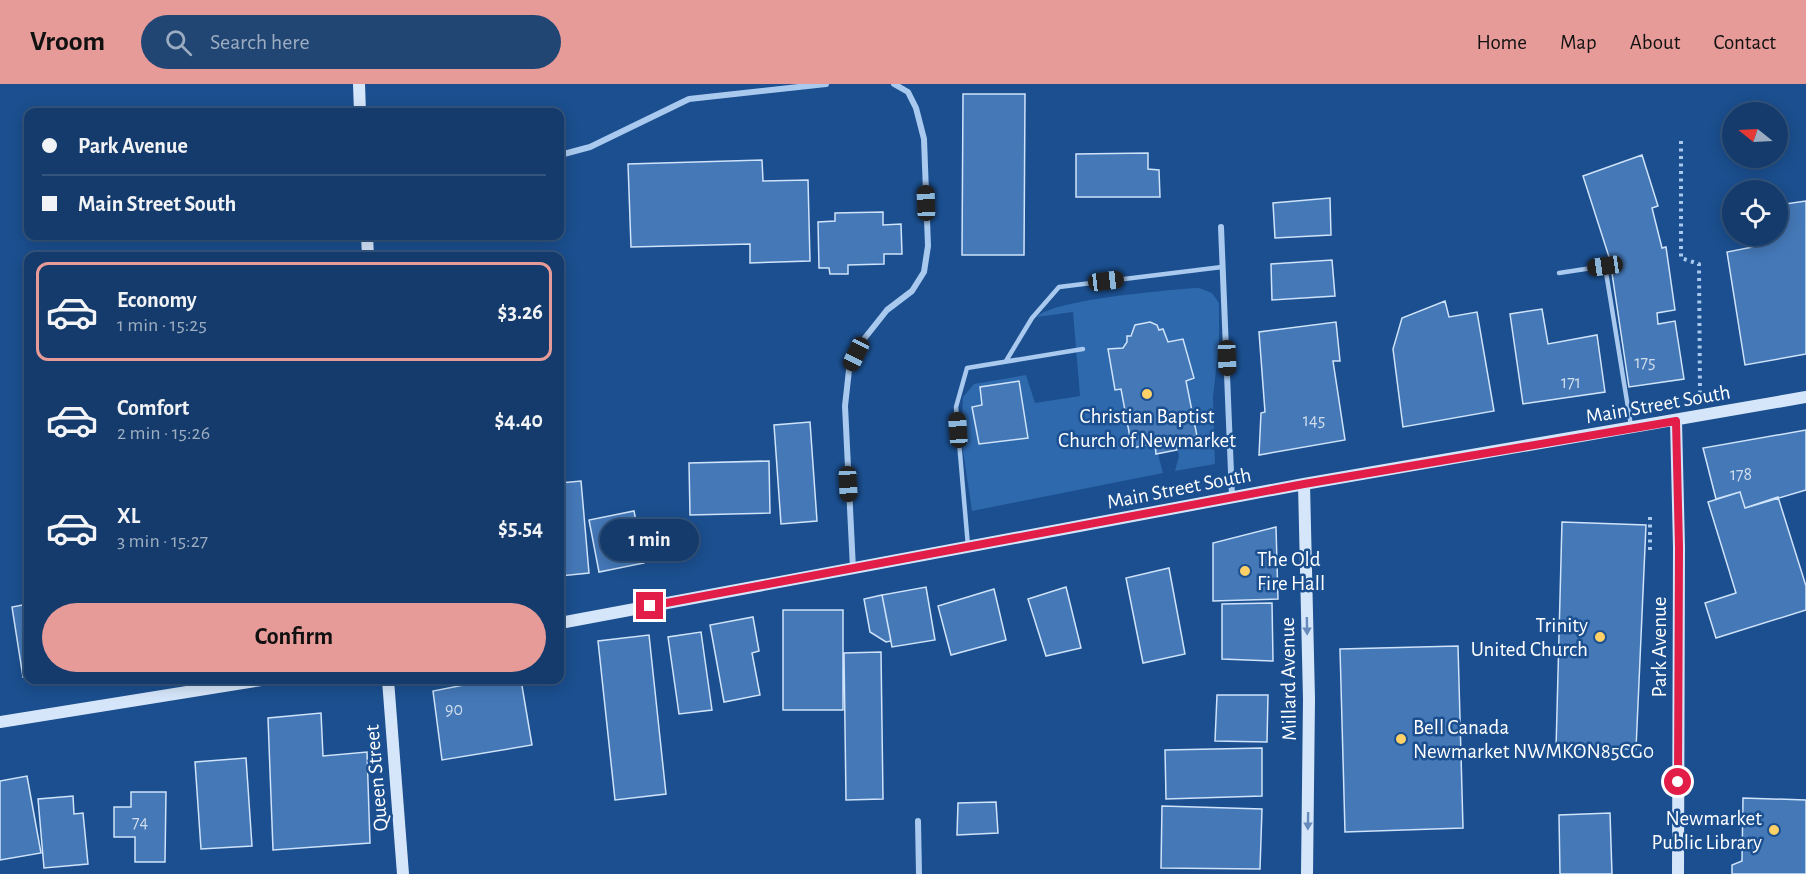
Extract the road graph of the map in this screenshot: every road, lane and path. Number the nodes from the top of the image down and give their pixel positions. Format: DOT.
graph roads {
  1 [pos="359,84"];
  2 [pos="826,84"];
  3 [pos="894,84"];
  4 [pos="360,108"];
  5 [pos="1681,141"];
  6 [pos="564,154"];
  7 [pos="1221,227"];
  8 [pos="1222,267"];
  9 [pos="1559,273"];
  10 [pos="1083,349"];
  11 [pos="1006,361"];
  12 [pos="1806,397"];
  13 [pos="1700,417"];
  14 [pos="1676,421"];
  15 [pos="1632,428"];
  16 [pos="1304,484"];
  17 [pos="1232,498"];
  18 [pos="1650,513"];
  19 [pos="968,548"];
  20 [pos="1650,550"];
  21 [pos="853,569"];
  22 [pos="564,622"];
  23 [pos="236,684"];
  24 [pos="388,684"];
  25 [pos="0,722"];
  26 [pos="918,821"];
  27 [pos="403,874"];
  28 [pos="919,874"];
  29 [pos="1307,874"];
  30 [pos="1678,874"];
  1 -- 4 [label="main road"];
  2 -- 6 [label="street"];
  3 -- 21 [label="street"];
  5 -- 13 [label="path"];
  7 -- 8 [label="street"];
  8 -- 11 [label="lane"];
  8 -- 17 [label="street"];
  9 -- 15 [label="lane"];
  10 -- 11 [label="lane"];
  11 -- 19 [label="lane"];
  12 -- 13 [label="main road, Main Street South"];
  13 -- 14 [label="main road, Main Street South"];
  14 -- 15 [label="main road, Main Street South"];
  14 -- 30 [label="main road, Park Avenue"];
  15 -- 16 [label="main road, Main Street South"];
  16 -- 17 [label="main road, Main Street South"];
  16 -- 29 [label="main road, Millard Avenue, one-way"];
  17 -- 19 [label="main road, Main Street South"];
  18 -- 20 [label="path"];
  19 -- 21 [label="main road, Main Street South"];
  21 -- 22 [label="main road, Main Street South"];
  23 -- 25 [label="main road"];
  24 -- 27 [label="main road, Queen Street"];
  26 -- 28 [label="street"];
}
